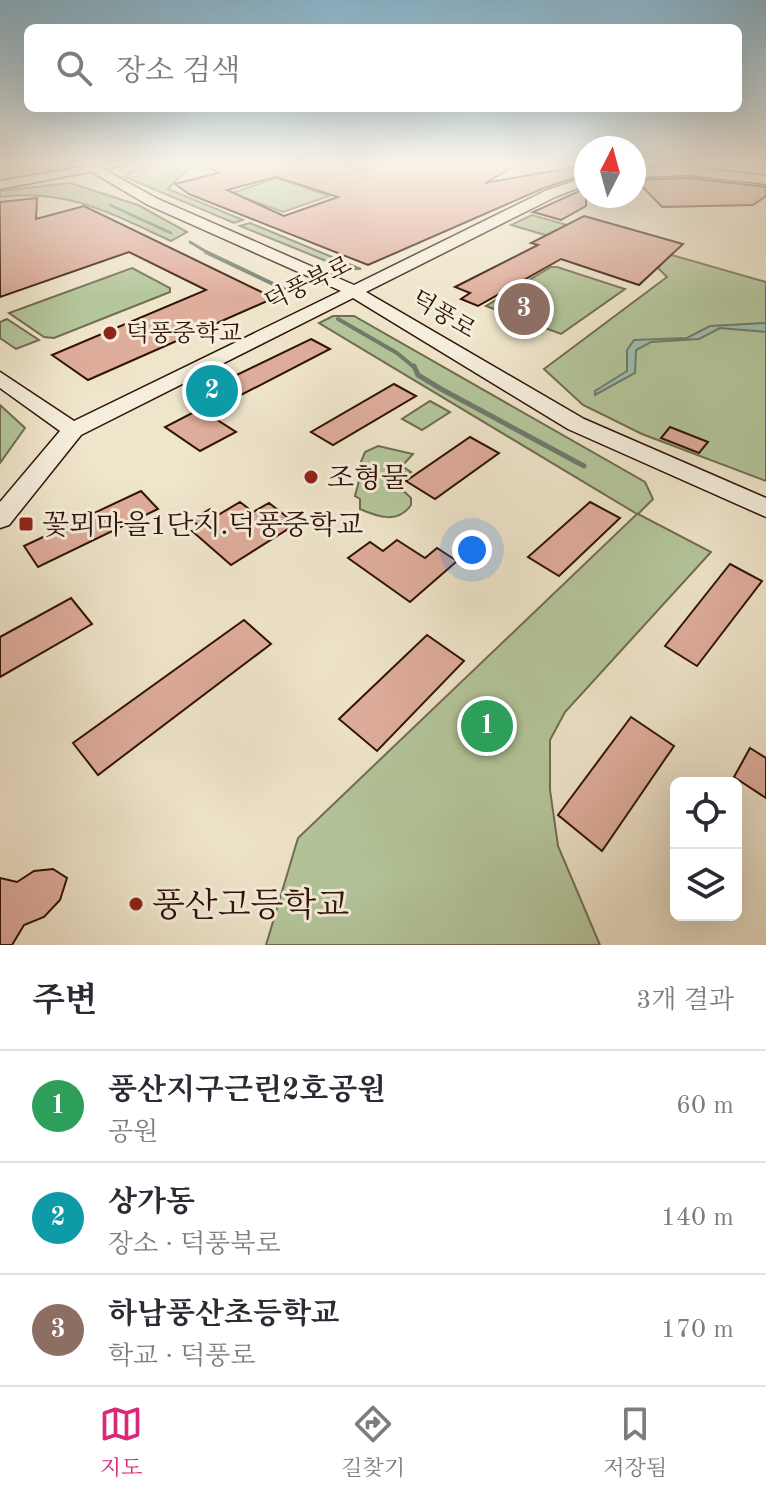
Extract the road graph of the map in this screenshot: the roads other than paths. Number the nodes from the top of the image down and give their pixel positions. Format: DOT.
graph roads {
  1 [pos="175,209"];
  2 [pos="519,209"];
  3 [pos="353,290"];
  4 [pos="0,378"];
  5 [pos="73,430"];
  6 [pos="766,508"];
  7 [pos="0,519"];
  1 -- 3 [label="street, 덕풍로"];
  2 -- 3 [label="street, 덕풍북로"];
  3 -- 5 [label="street, 덕풍북로"];
  3 -- 6 [label="street, 덕풍로"];
  4 -- 5 [label="street"];
  5 -- 7 [label="street, 덕풍북로"];
}
